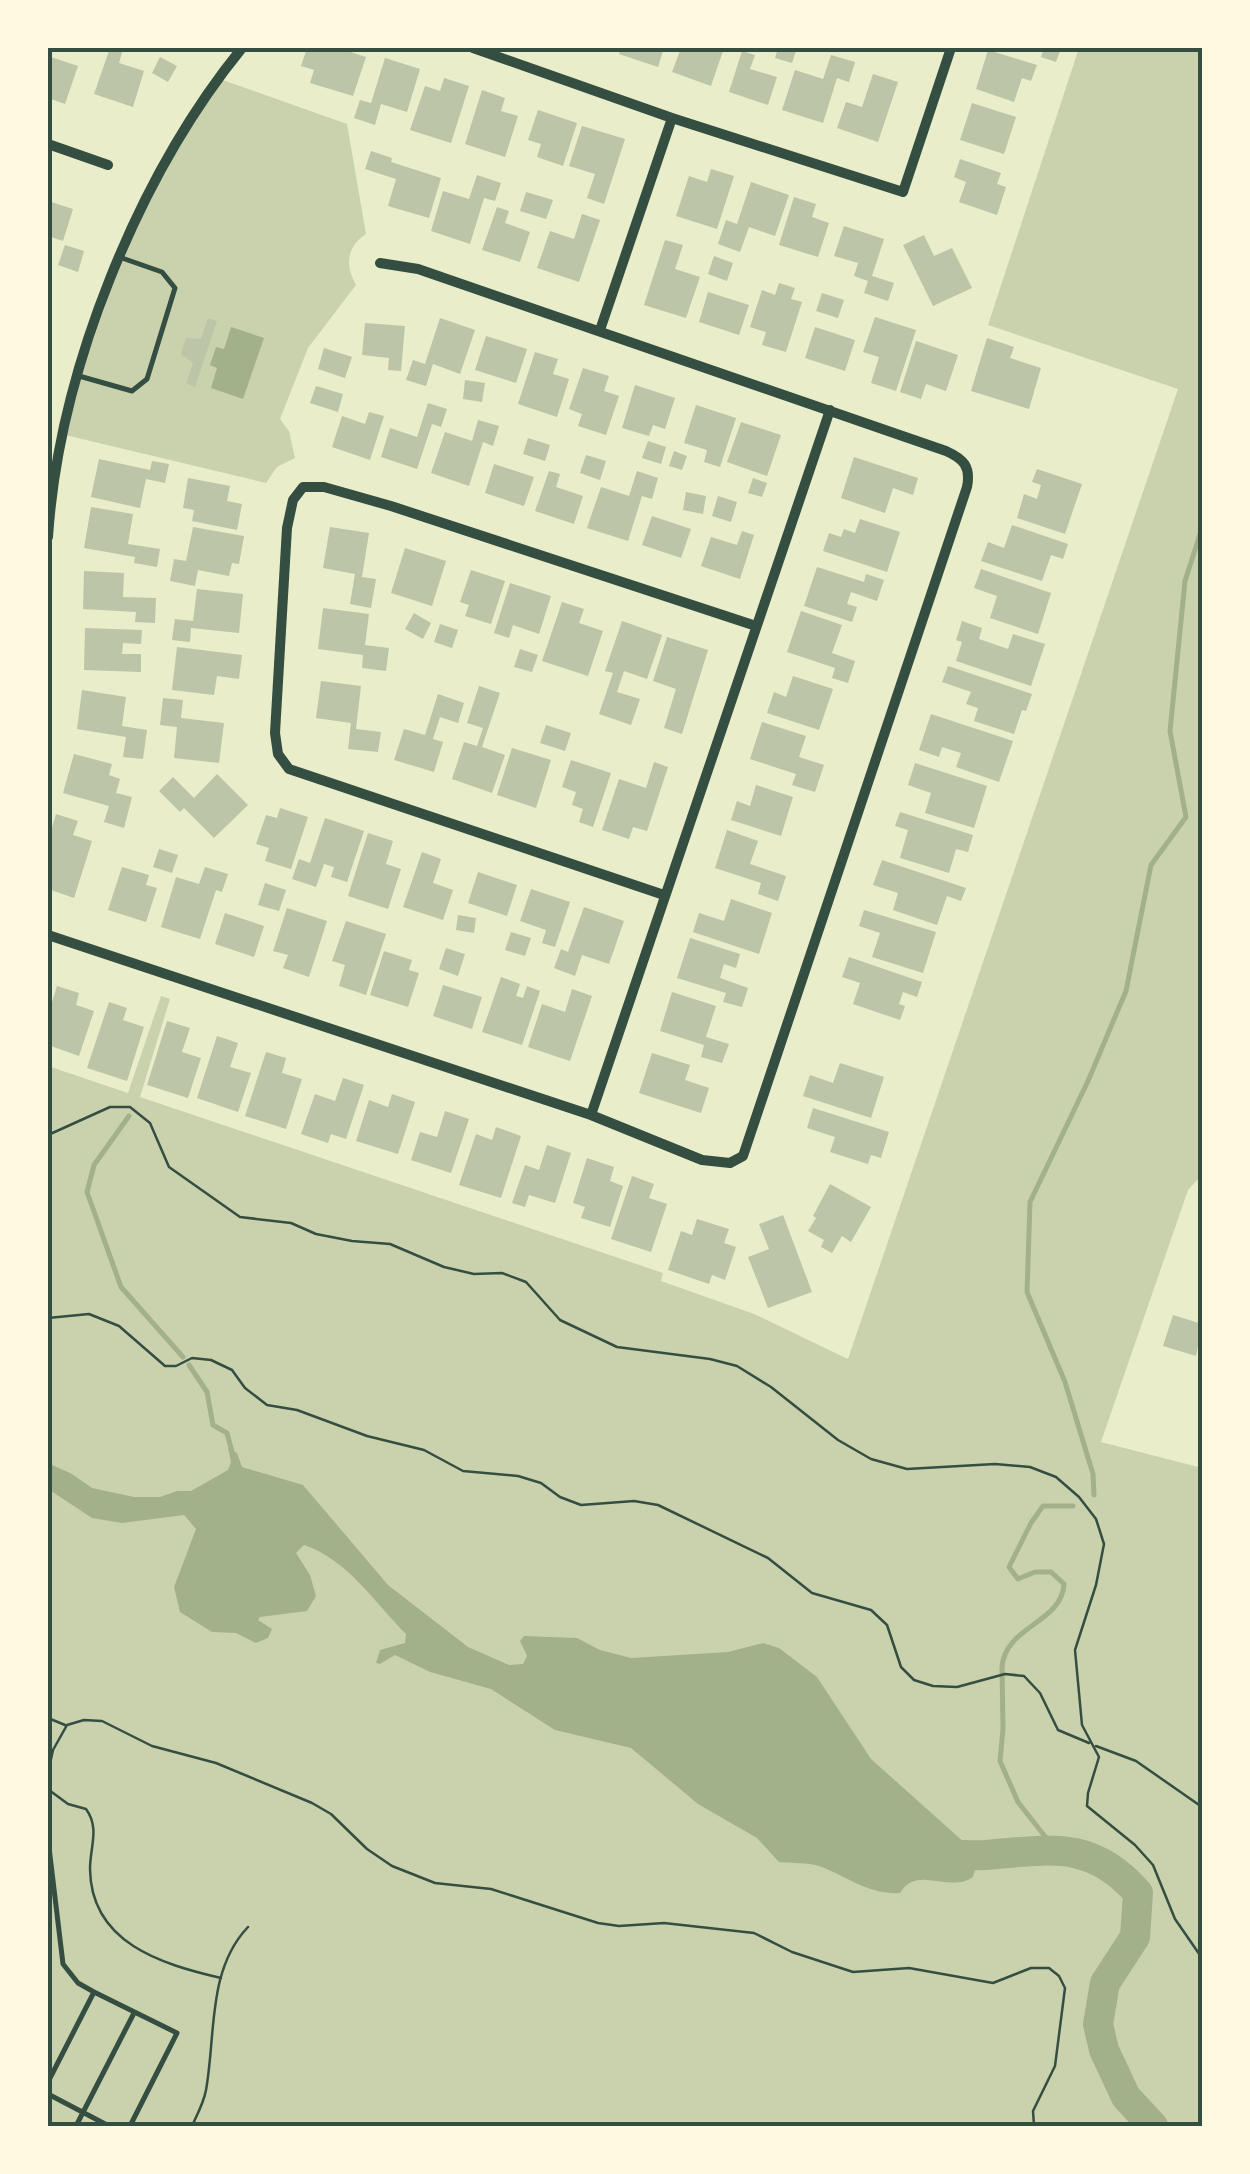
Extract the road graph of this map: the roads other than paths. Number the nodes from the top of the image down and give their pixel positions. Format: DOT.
graph roads {
  1 [pos="242,48"];
  2 [pos="472,48"];
  3 [pos="951,48"];
  4 [pos="672,118"];
  5 [pos="48,144"];
  6 [pos="108,164"];
  7 [pos="119,257"];
  8 [pos="380,263"];
  9 [pos="600,330"];
  10 [pos="78,376"];
  11 [pos="830,410"];
  12 [pos="48,536"];
  13 [pos="756,626"];
  14 [pos="664,895"];
  15 [pos="48,935"];
  16 [pos="591,1116"];
  17 [pos="48,1839"];
  18 [pos="94,1992"];
  19 [pos="135,2012"];
  20 [pos="48,2082"];
  21 [pos="48,2094"];
  22 [pos="84,2113"];
  23 [pos="76,2126"];
  24 [pos="110,2126"];
  25 [pos="130,2126"];
  1 -- 7 [label="street"];
  2 -- 4 [label="street"];
  3 -- 4 [label="street"];
  4 -- 9 [label="street"];
  5 -- 6 [label="street"];
  7 -- 10 [label="street"];
  7 -- 10 [label="lane"];
  8 -- 9 [label="street"];
  9 -- 11 [label="street"];
  10 -- 12 [label="street"];
  11 -- 13 [label="street"];
  11 -- 16 [label="street"];
  13 -- 14 [label="street"];
  13 -- 14 [label="street"];
  14 -- 16 [label="street"];
  15 -- 16 [label="street"];
  17 -- 18 [label="lane"];
  18 -- 19 [label="lane"];
  18 -- 20 [label="lane"];
  19 -- 22 [label="lane"];
  19 -- 25 [label="lane"];
  21 -- 22 [label="lane"];
  22 -- 23 [label="lane"];
  22 -- 24 [label="lane"];
}
